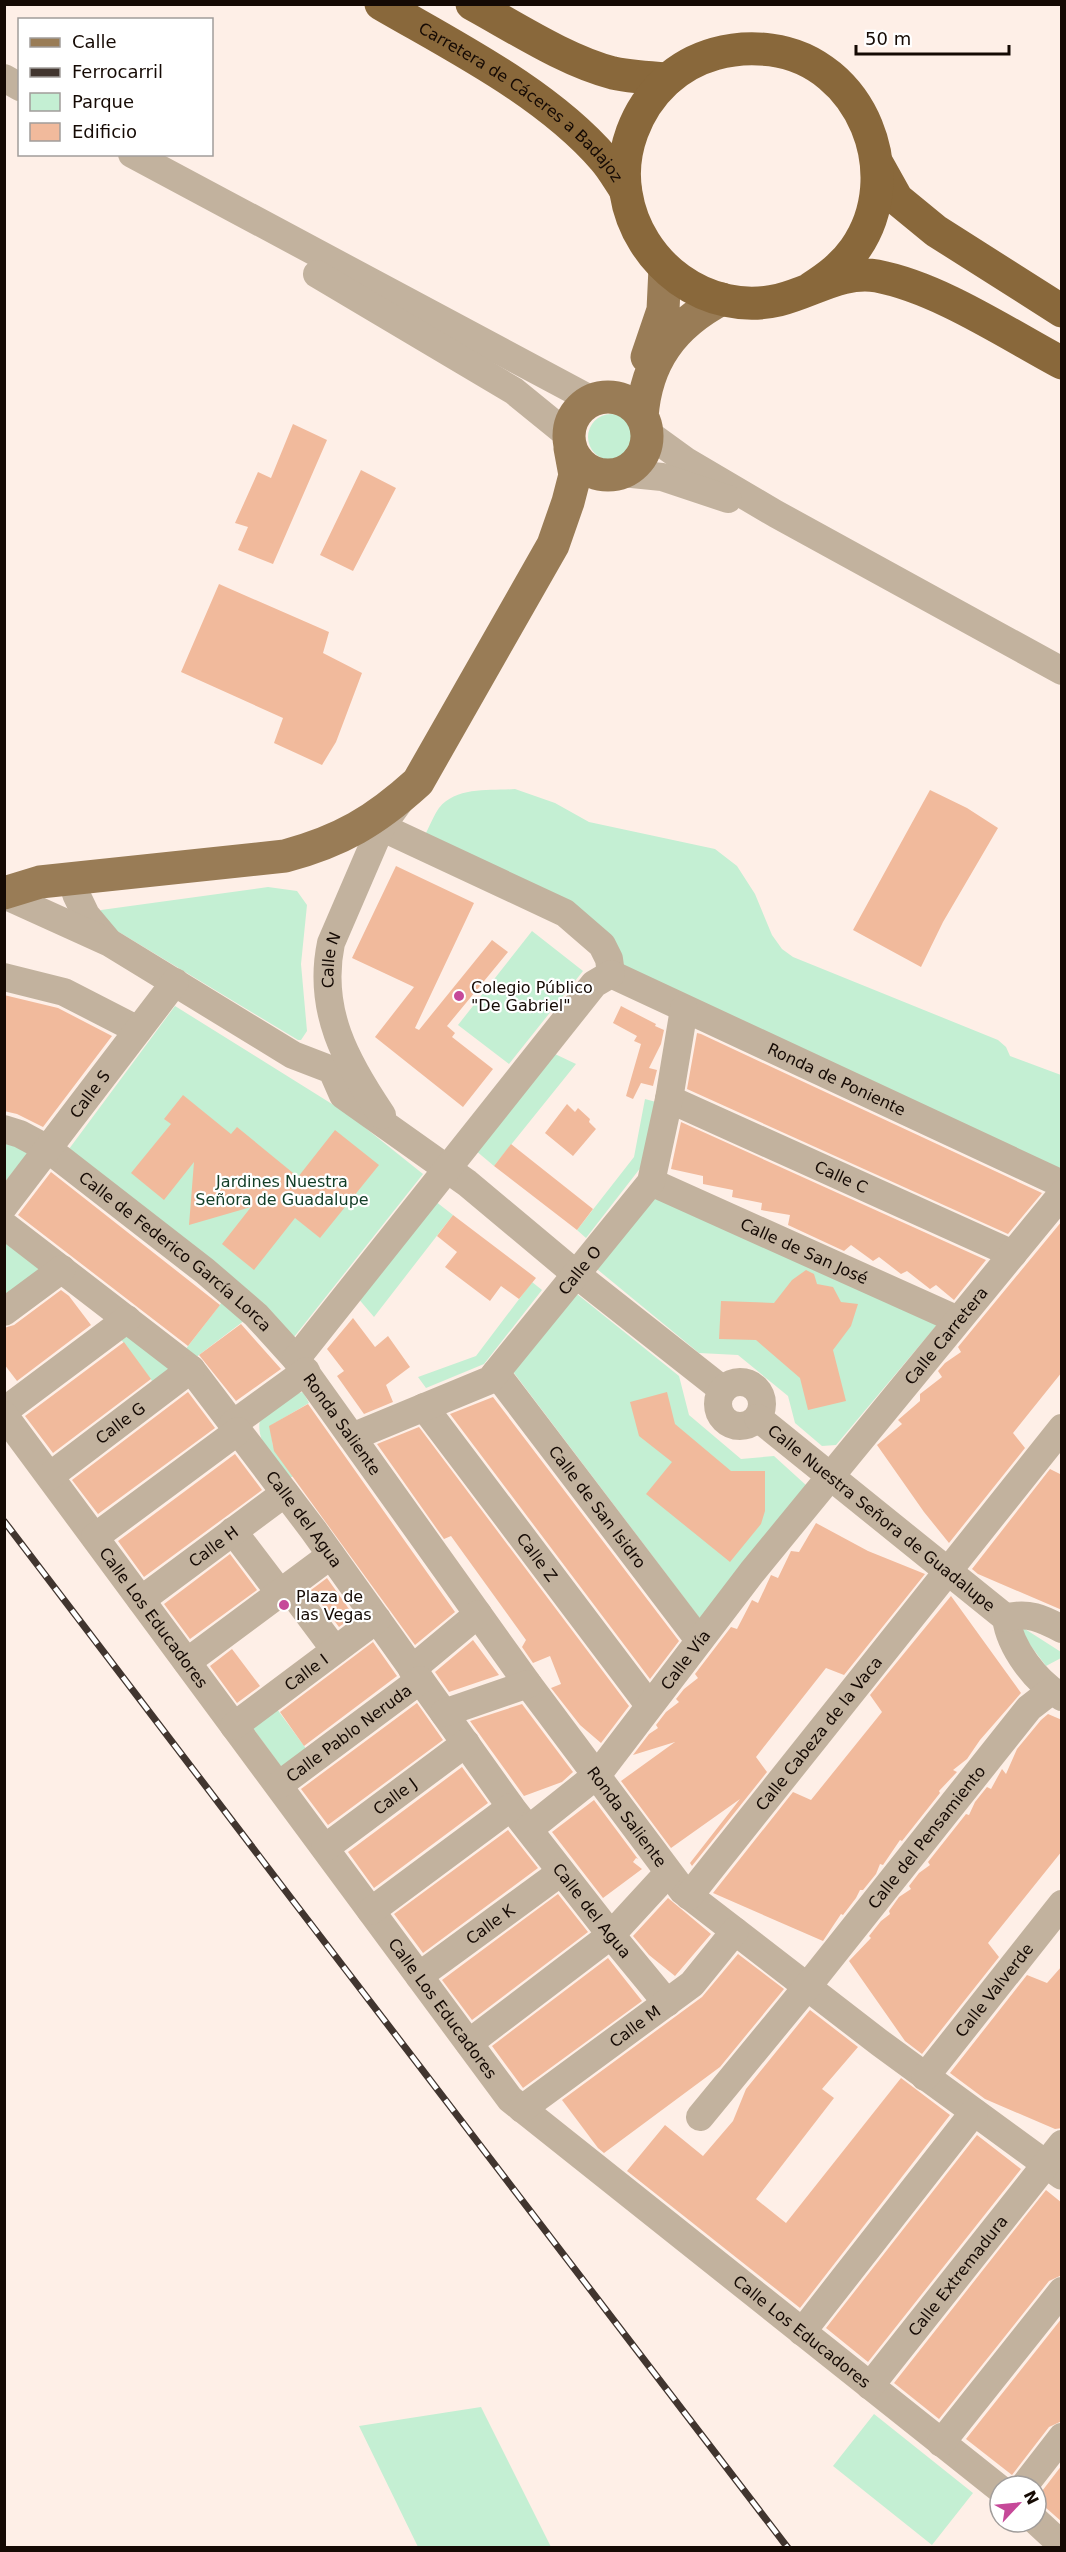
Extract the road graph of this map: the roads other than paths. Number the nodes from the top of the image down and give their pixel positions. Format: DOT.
graph roads {
  1 [pos="381,4"];
  2 [pos="472,4"];
  3 [pos="4,78"];
  4 [pos="668,79"];
  5 [pos="18,86"];
  6 [pos="135,156"];
  7 [pos="878,165"];
  8 [pos="163,173"];
  9 [pos="625,189"];
  10 [pos="665,268"];
  11 [pos="811,288"];
  12 [pos="722,299"];
  13 [pos="1062,311"];
  14 [pos="1062,363"];
  15 [pos="601,399"];
  16 [pos="644,425"];
  17 [pos="569,441"];
  18 [pos="618,474"];
  19 [pos="776,514"];
  20 [pos="553,545"];
  21 [pos="1062,671"];
  22 [pos="410,790"];
  23 [pos="387,829"];
  24 [pos="79,878"];
  25 [pos="4,894"];
  26 [pos="110,943"];
  27 [pos="327,962"];
  28 [pos="611,974"];
  29 [pos="4,976"];
  30 [pos="175,982"];
  31 [pos="684,1009"];
  32 [pos="138,1030"];
  33 [pos="327,1040"];
  34 [pos="305,1059"];
  35 [pos="341,1066"];
  36 [pos="669,1099"];
  37 [pos="4,1129"];
  38 [pos="48,1149"];
  39 [pos="447,1170"];
  40 [pos="651,1182"];
  41 [pos="1062,1184"];
  42 [pos="1062,1194"];
  43 [pos="4,1206"];
  44 [pos="4,1225"];
  45 [pos="1013,1254"];
  46 [pos="62,1269"];
  47 [pos="576,1275"];
  48 [pos="4,1312"];
  49 [pos="127,1319"];
  50 [pos="958,1320"];
  51 [pos="301,1365"];
  52 [pos="191,1369"];
  53 [pos="496,1373"];
  54 [pos="424,1407"];
  55 [pos="4,1413"];
  56 [pos="235,1427"];
  57 [pos="1062,1428"];
  58 [pos="352,1437"];
  59 [pos="50,1476"];
  60 [pos="830,1476"];
  61 [pos="285,1493"];
  62 [pos="233,1531"];
  63 [pos="95,1537"];
  64 [pos="331,1555"];
  65 [pos="948,1571"];
  66 [pos="284,1590"];
  67 [pos="141,1600"];
  68 [pos="478,1614"];
  69 [pos="1006,1618"];
  70 [pos="377,1619"];
  71 [pos="1062,1629"];
  72 [pos="699,1640"];
  73 [pos="335,1650"];
  74 [pos="187,1662"];
  75 [pos="416,1674"];
  76 [pos="528,1684"];
  77 [pos="1056,1694"];
  78 [pos="648,1705"];
  79 [pos="444,1713"];
  80 [pos="234,1726"];
  81 [pos="466,1743"];
  82 [pos="598,1774"];
  83 [pos="279,1785"];
  84 [pos="511,1807"];
  85 [pos="529,1829"];
  86 [pos="325,1848"];
  87 [pos="561,1872"];
  88 [pos="668,1873"];
  89 [pos="689,1896"];
  90 [pos="1062,1904"];
  91 [pos="371,1911"];
  92 [pos="735,1930"];
  93 [pos="611,1935"];
  94 [pos="419,1976"];
  95 [pos="807,1987"];
  96 [pos="667,2003"];
  97 [pos="469,2043"];
  98 [pos="925,2077"];
  99 [pos="522,2109"];
  100 [pos="974,2112"];
  101 [pos="700,2117"];
  102 [pos="1056,2161"];
  103 [pos="1062,2291"];
  104 [pos="801,2332"];
  105 [pos="870,2386"];
  106 [pos="1062,2437"];
  107 [pos="941,2443"];
  108 [pos="1033,2474"];
  109 [pos="988,2480"];
  110 [pos="1048,2532"];
  111 [pos="1062,2545"];
  1 -- 9 [label="highway, Carretera de Cáceres a Badajoz"];
  2 -- 4 [label="highway"];
  3 -- 5 [label="street"];
  4 -- 7 [label="highway"];
  4 -- 9 [label="highway"];
  6 -- 8 [label="street"];
  7 -- 11 [label="highway"];
  7 -- 13 [label="highway"];
  8 -- 15 [label="street"];
  8 -- 17 [label="street"];
  9 -- 10 [label="highway"];
  10 -- 12 [label="highway"];
  10 -- 15 [label="main road"];
  11 -- 12 [label="highway"];
  11 -- 14 [label="highway"];
  12 -- 16 [label="main road"];
  15 -- 16 [label="main road"];
  15 -- 17 [label="main road"];
  16 -- 18 [label="main road"];
  16 -- 19 [label="street"];
  17 -- 18 [label="main road"];
  17 -- 20 [label="main road"];
  18 -- 19 [label="street"];
  18 -- 20 [label="main road"];
  19 -- 21 [label="street"];
  20 -- 22 [label="main road"];
  22 -- 23 [label="street, Calle N"];
  22 -- 24 [label="main road"];
  23 -- 27 [label="street, Calle N"];
  23 -- 28 [label="street"];
  24 -- 25 [label="main road"];
  24 -- 26 [label="street"];
  25 -- 26 [label="street"];
  26 -- 30 [label="street"];
  27 -- 33 [label="street"];
  27 -- 35 [label="street, Calle N"];
  28 -- 31 [label="street, Ronda de Poniente"];
  28 -- 39 [label="street"];
  29 -- 32 [label="street"];
  30 -- 32 [label="street, Calle S"];
  30 -- 34 [label="street"];
  31 -- 36 [label="street, Calle O"];
  31 -- 41 [label="street, Ronda de Poniente"];
  32 -- 38 [label="street, Calle S"];
  33 -- 34 [label="street"];
  33 -- 35 [label="street"];
  34 -- 35 [label="street"];
  35 -- 39 [label="street, Calle N"];
  36 -- 40 [label="street, Calle O"];
  36 -- 45 [label="street, Calle C"];
  37 -- 38 [label="street, Calle de Federico García Lorca"];
  38 -- 43 [label="street, Calle S"];
  38 -- 51 [label="street, Calle de Federico García Lorca"];
  39 -- 47 [label="street"];
  39 -- 51 [label="street"];
  40 -- 47 [label="street, Calle O"];
  40 -- 50 [label="street, Calle de San José"];
  42 -- 45 [label="street, Calle Carretera"];
  44 -- 46 [label="street, Calle del Agua"];
  45 -- 50 [label="street, Calle Carretera"];
  46 -- 48 [label="street"];
  46 -- 49 [label="street, Calle del Agua"];
  47 -- 53 [label="street, Calle O"];
  47 -- 60 [label="street, Calle Nuestra Señora de Guadalupe"];
  49 -- 52 [label="street, Calle del Agua"];
  49 -- 55 [label="street"];
  50 -- 60 [label="street, Calle Carretera"];
  51 -- 56 [label="street"];
  51 -- 58 [label="street, Ronda Saliente"];
  52 -- 56 [label="street, Calle del Agua"];
  52 -- 59 [label="street, Calle G"];
  53 -- 54 [label="street, Calle O"];
  53 -- 72 [label="street, Calle de San Isidro"];
  54 -- 58 [label="street, Calle O"];
  54 -- 78 [label="street, Calle Z"];
  55 -- 59 [label="street, Calle Los Educadores"];
  56 -- 61 [label="street, Calle del Agua"];
  56 -- 63 [label="street"];
  57 -- 65 [label="street, Calle Cabeza de la Vaca"];
  58 -- 68 [label="street, Ronda Saliente"];
  59 -- 63 [label="street, Calle Los Educadores"];
  60 -- 65 [label="street, Calle Nuestra Señora de Guadalupe"];
  60 -- 72 [label="street, Calle Vía"];
  61 -- 62 [label="street, Calle H"];
  61 -- 64 [label="street, Calle del Agua"];
  62 -- 66 [label="street"];
  62 -- 67 [label="street, Calle H"];
  63 -- 67 [label="street, Calle Los Educadores"];
  64 -- 66 [label="street"];
  64 -- 70 [label="street, Calle del Agua"];
  65 -- 69 [label="street, Calle Nuestra Señora de Guadalupe"];
  65 -- 89 [label="street, Calle Cabeza de la Vaca"];
  66 -- 73 [label="street"];
  66 -- 74 [label="street"];
  67 -- 74 [label="street, Calle Los Educadores"];
  68 -- 75 [label="street, Calle Pablo Neruda"];
  68 -- 76 [label="street, Ronda Saliente"];
  69 -- 71 [label="street, Calle Nuestra Señora de Guadalupe"];
  69 -- 77 [label="street, Calle Nuestra Señora de Guadalupe"];
  70 -- 73 [label="street, Calle I"];
  70 -- 75 [label="street, Calle del Agua"];
  72 -- 78 [label="street, Calle Vía"];
  73 -- 80 [label="street, Calle I"];
  74 -- 80 [label="street, Calle Los Educadores"];
  75 -- 79 [label="street, Calle del Agua"];
  75 -- 83 [label="street, Calle Pablo Neruda"];
  76 -- 79 [label="street"];
  76 -- 82 [label="street, Ronda Saliente"];
  77 -- 95 [label="street, Calle del Pensamiento"];
  78 -- 82 [label="street, Calle Vía"];
  79 -- 81 [label="street, Calle del Agua"];
  80 -- 83 [label="street, Calle Los Educadores"];
  81 -- 84 [label="street, Calle del Agua"];
  81 -- 86 [label="street, Calle J"];
  82 -- 85 [label="street, Calle Vía"];
  82 -- 88 [label="street, Ronda Saliente"];
  83 -- 86 [label="street, Calle Los Educadores"];
  84 -- 85 [label="street, Calle del Agua"];
  84 -- 91 [label="street"];
  85 -- 87 [label="street, Calle del Agua"];
  86 -- 91 [label="street, Calle Los Educadores"];
  87 -- 93 [label="street, Calle del Agua"];
  87 -- 94 [label="street, Calle K"];
  88 -- 89 [label="street, Ronda Saliente"];
  88 -- 93 [label="street"];
  89 -- 92 [label="street, Ronda Saliente"];
  90 -- 98 [label="street, Calle Valverde"];
  91 -- 94 [label="street, Calle Los Educadores"];
  92 -- 95 [label="street, Ronda Saliente"];
  92 -- 96 [label="street, Calle M"];
  93 -- 96 [label="street, Calle del Agua"];
  93 -- 97 [label="street"];
  94 -- 97 [label="street, Calle Los Educadores"];
  95 -- 98 [label="street, Ronda Saliente"];
  95 -- 101 [label="street, Calle del Pensamiento"];
  96 -- 99 [label="street, Calle M"];
  97 -- 99 [label="street, Calle Los Educadores"];
  98 -- 100 [label="street, Ronda Saliente"];
  99 -- 104 [label="street, Calle Los Educadores"];
  100 -- 102 [label="street, Ronda Saliente"];
  100 -- 104 [label="street"];
  102 -- 105 [label="street, Calle Extremadura"];
  103 -- 107 [label="street"];
  104 -- 105 [label="street, Calle Los Educadores"];
  105 -- 107 [label="street, Calle Los Educadores"];
  106 -- 108 [label="street"];
  107 -- 109 [label="street, Calle Los Educadores"];
  110 -- 111 [label="street"];
}
